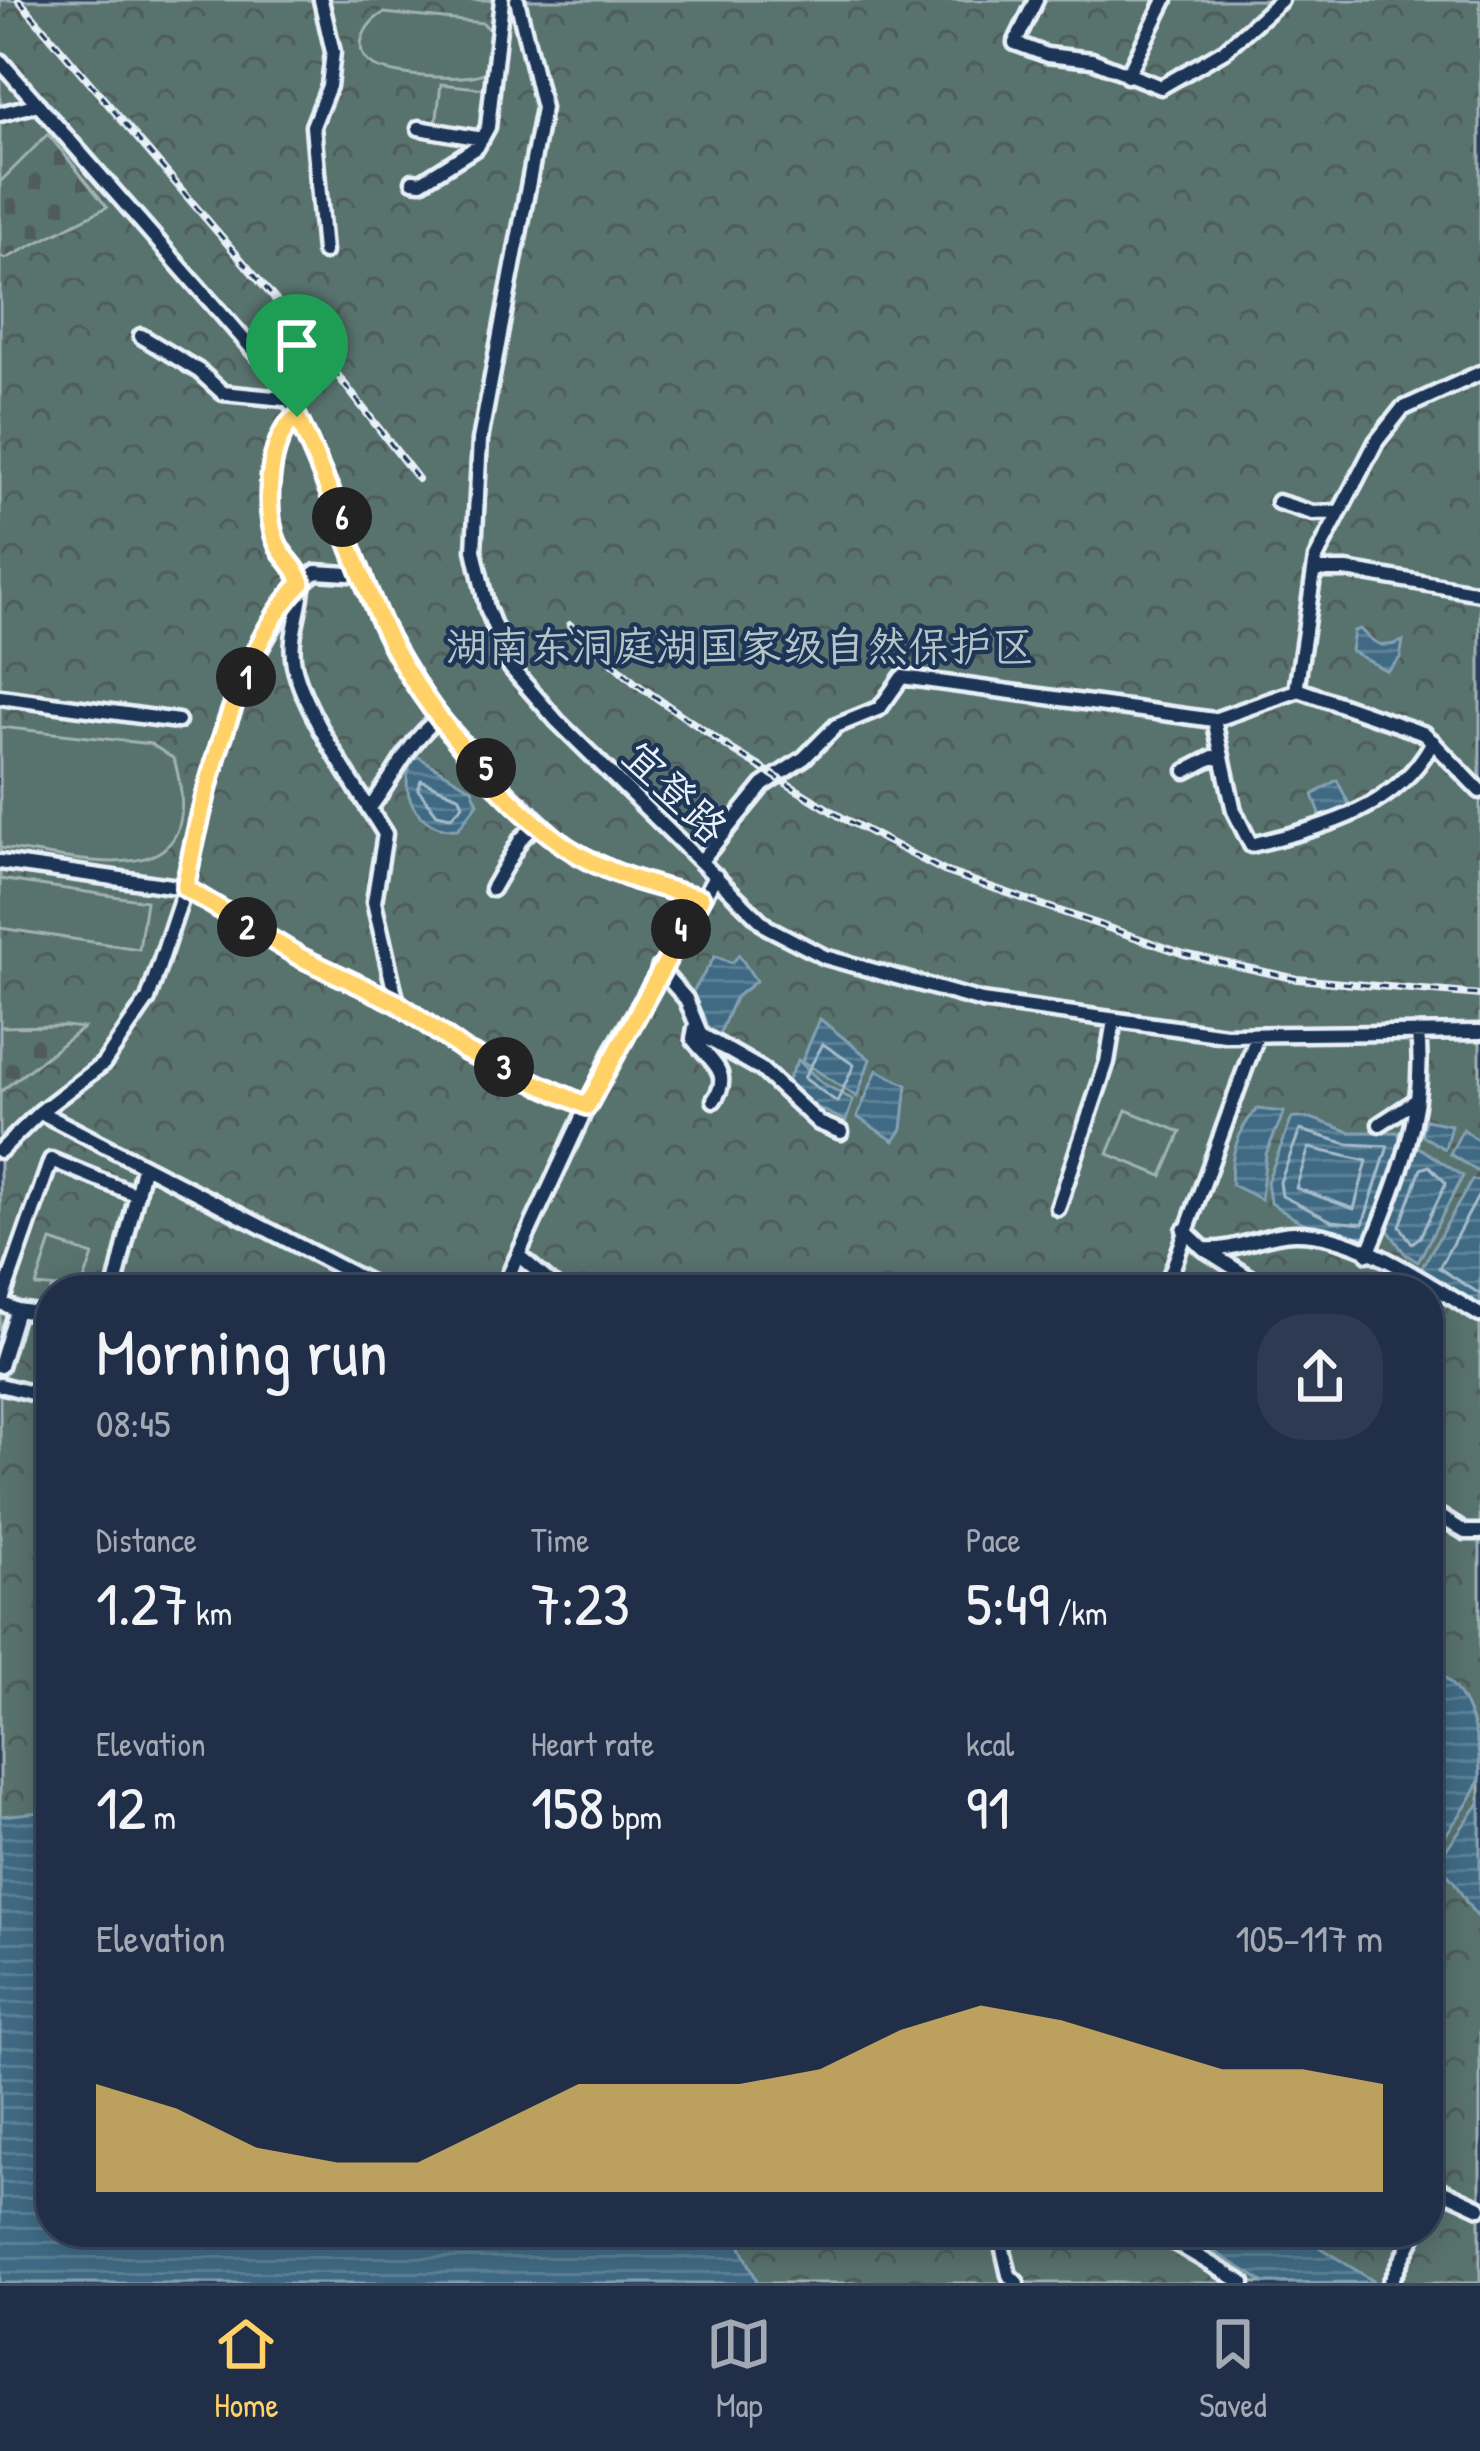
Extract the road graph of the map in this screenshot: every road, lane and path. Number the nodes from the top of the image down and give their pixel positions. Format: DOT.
graph roads {
  1 [pos="321,0"];
  2 [pos="502,0"];
  3 [pos="518,0"];
  4 [pos="1036,0"];
  5 [pos="1165,0"];
  6 [pos="1281,0"];
  7 [pos="0,61"];
  8 [pos="1127,76"];
  9 [pos="38,104"];
  10 [pos="0,114"];
  11 [pos="419,128"];
  12 [pos="482,139"];
  13 [pos="413,181"];
  14 [pos="324,252"];
  15 [pos="140,336"];
  16 [pos="1480,374"];
  17 [pos="284,399"];
  18 [pos="297,417"];
  19 [pos="1277,502"];
  20 [pos="1338,512"];
  21 [pos="1314,570"];
  22 [pos="364,575"];
  23 [pos="302,583"];
  24 [pos="1480,593"];
  25 [pos="1296,691"];
  26 [pos="0,697"];
  27 [pos="440,717"];
  28 [pos="1214,720"];
  29 [pos="178,721"];
  30 [pos="1433,741"];
  31 [pos="1222,760"];
  32 [pos="1186,771"];
  33 [pos="1480,791"];
  34 [pos="369,809"];
  35 [pos="539,822"];
  36 [pos="701,861"];
  37 [pos="0,862"];
  38 [pos="716,876"];
  39 [pos="185,888"];
  40 [pos="492,889"];
  41 [pos="701,898"];
  42 [pos="659,968"];
  43 [pos="397,1003"];
  44 [pos="1114,1020"];
  45 [pos="695,1028"];
  46 [pos="1480,1031"];
  47 [pos="1418,1034"];
  48 [pos="1257,1036"];
  49 [pos="714,1100"];
  50 [pos="1415,1101"];
  51 [pos="587,1106"];
  52 [pos="40,1112"];
  53 [pos="1380,1124"];
  54 [pos="841,1132"];
  55 [pos="0,1151"];
  56 [pos="143,1168"];
  57 [pos="136,1196"];
  58 [pos="1058,1208"];
  59 [pos="1184,1230"];
  60 [pos="1204,1249"];
  61 [pos="1368,1254"];
  62 [pos="518,1256"];
  63 [pos="118,1275"];
  64 [pos="354,1275"];
  65 [pos="509,1275"];
  66 [pos="541,1275"];
  67 [pos="1170,1275"];
  68 [pos="1245,1275"];
  69 [pos="1420,1275"];
  70 [pos="1443,1291"];
  71 [pos="17,1310"];
  72 [pos="36,1313"];
  73 [pos="1480,1315"];
  74 [pos="0,1366"];
  75 [pos="0,1385"];
  76 [pos="36,1395"];
  77 [pos="1443,1518"];
  78 [pos="1480,1532"];
  79 [pos="1443,2191"];
  80 [pos="1480,2208"];
  81 [pos="1002,2247"];
  82 [pos="1182,2247"];
  83 [pos="1408,2247"];
  84 [pos="1017,2283"];
  85 [pos="1243,2283"];
  86 [pos="1390,2283"];
  1 -- 14 [label="street"];
  2 -- 12 [label="street"];
  3 -- 36 [label="street, 宜登路"];
  4 -- 8 [label="street"];
  5 -- 8 [label="street"];
  6 -- 8 [label="street"];
  7 -- 9 [label="street"];
  9 -- 10 [label="street"];
  9 -- 18 [label="street"];
  11 -- 12 [label="street"];
  12 -- 13 [label="street"];
  15 -- 17 [label="street"];
  16 -- 20 [label="street"];
  18 -- 22 [label="street"];
  18 -- 23 [label="street"];
  19 -- 20 [label="street"];
  20 -- 21 [label="street"];
  21 -- 24 [label="street"];
  21 -- 25 [label="street"];
  22 -- 23 [label="street"];
  22 -- 27 [label="street"];
  23 -- 34 [label="street"];
  23 -- 39 [label="street"];
  25 -- 28 [label="street"];
  25 -- 30 [label="street"];
  26 -- 29 [label="street"];
  27 -- 34 [label="street"];
  27 -- 35 [label="street"];
  28 -- 31 [label="street"];
  28 -- 36 [label="street"];
  30 -- 31 [label="street"];
  30 -- 33 [label="street"];
  31 -- 32 [label="street"];
  34 -- 43 [label="street"];
  35 -- 40 [label="street"];
  35 -- 41 [label="street"];
  36 -- 38 [label="street, 宜登路"];
  37 -- 39 [label="street"];
  38 -- 41 [label="street"];
  38 -- 44 [label="street, 宜登路"];
  39 -- 43 [label="street"];
  39 -- 52 [label="street"];
  41 -- 42 [label="street"];
  42 -- 45 [label="street"];
  42 -- 51 [label="street"];
  43 -- 51 [label="street"];
  44 -- 48 [label="street, 宜登路"];
  44 -- 58 [label="street"];
  45 -- 49 [label="street"];
  45 -- 54 [label="street"];
  46 -- 47 [label="street, 宜登路"];
  47 -- 48 [label="street, 宜登路"];
  47 -- 50 [label="street"];
  48 -- 59 [label="street"];
  50 -- 53 [label="street"];
  50 -- 61 [label="street"];
  51 -- 62 [label="street"];
  52 -- 55 [label="street"];
  52 -- 56 [label="street"];
  56 -- 57 [label="street"];
  56 -- 64 [label="street"];
  57 -- 63 [label="street"];
  57 -- 71 [label="street"];
  59 -- 60 [label="street"];
  59 -- 67 [label="street"];
  60 -- 61 [label="street"];
  60 -- 68 [label="street"];
  61 -- 69 [label="street"];
  62 -- 65 [label="street"];
  62 -- 66 [label="street"];
  70 -- 73 [label="street"];
  71 -- 72 [label="street"];
  71 -- 74 [label="street"];
  75 -- 76 [label="street"];
  77 -- 78 [label="street"];
  79 -- 80 [label="street"];
  81 -- 84 [label="street"];
  82 -- 85 [label="street"];
  83 -- 86 [label="street"];
}
